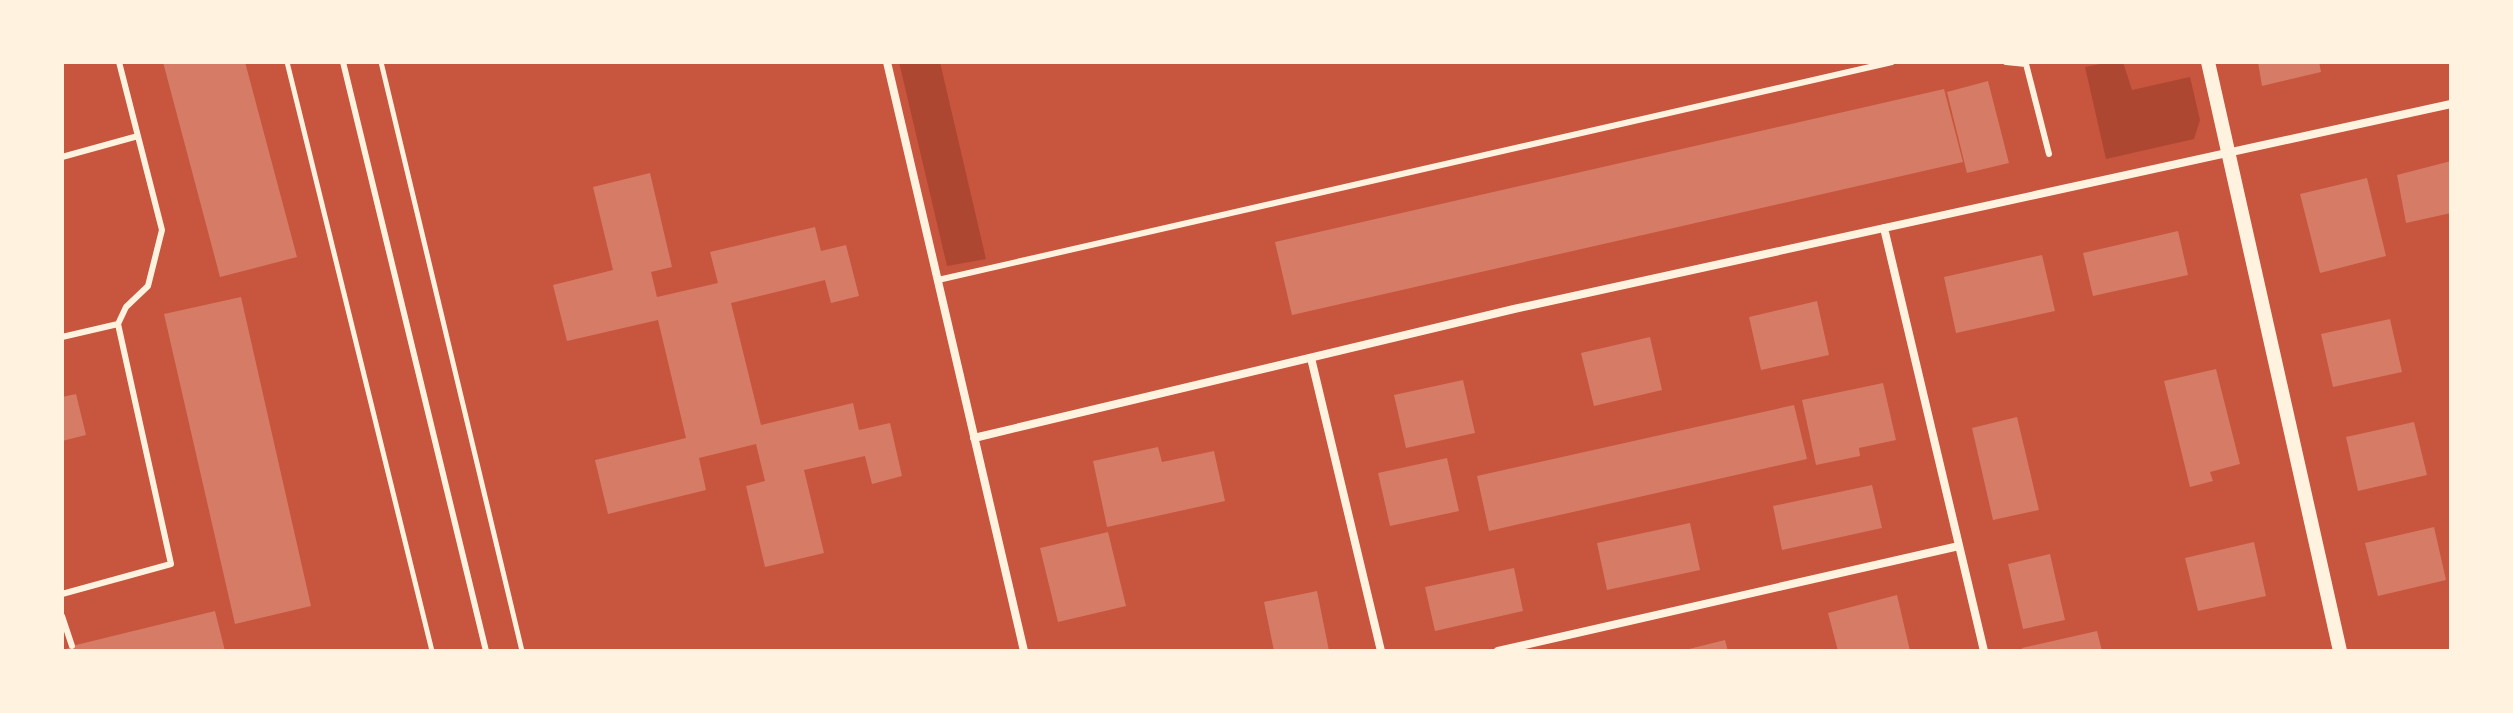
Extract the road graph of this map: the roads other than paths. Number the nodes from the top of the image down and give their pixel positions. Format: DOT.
graph roads {
  1 [pos="119,62"];
  2 [pos="343,62"];
  3 [pos="887,62"];
  4 [pos="1892,62"];
  5 [pos="2006,62"];
  6 [pos="2036,62"];
  7 [pos="2208,62"];
  8 [pos="2025,63"];
  9 [pos="2451,104"];
  10 [pos="138,136"];
  11 [pos="2228,153"];
  12 [pos="2049,154"];
  13 [pos="62,157"];
  14 [pos="1884,228"];
  15 [pos="938,280"];
  16 [pos="118,324"];
  17 [pos="62,337"];
  18 [pos="1311,358"];
  19 [pos="974,438"];
  20 [pos="1959,546"];
  21 [pos="62,594"];
  22 [pos="62,616"];
  23 [pos="72,646"];
  24 [pos="486,651"];
  25 [pos="1024,651"];
  26 [pos="1381,651"];
  27 [pos="1498,651"];
  28 [pos="1984,651"];
  29 [pos="2340,651"];
  1 -- 10 [label="lane"];
  2 -- 24 [label="lane"];
  3 -- 15 [label="street"];
  4 -- 15 [label="lane"];
  5 -- 8 [label="lane"];
  6 -- 8 [label="lane"];
  7 -- 11 [label="street"];
  8 -- 12 [label="lane"];
  9 -- 11 [label="street"];
  10 -- 13 [label="lane"];
  10 -- 16 [label="lane"];
  11 -- 14 [label="street"];
  11 -- 29 [label="street"];
  14 -- 18 [label="street"];
  14 -- 20 [label="street"];
  15 -- 19 [label="street"];
  16 -- 17 [label="lane"];
  16 -- 21 [label="lane"];
  18 -- 19 [label="street"];
  18 -- 26 [label="street"];
  19 -- 25 [label="street"];
  20 -- 27 [label="street"];
  20 -- 28 [label="street"];
  22 -- 23 [label="lane"];
}
